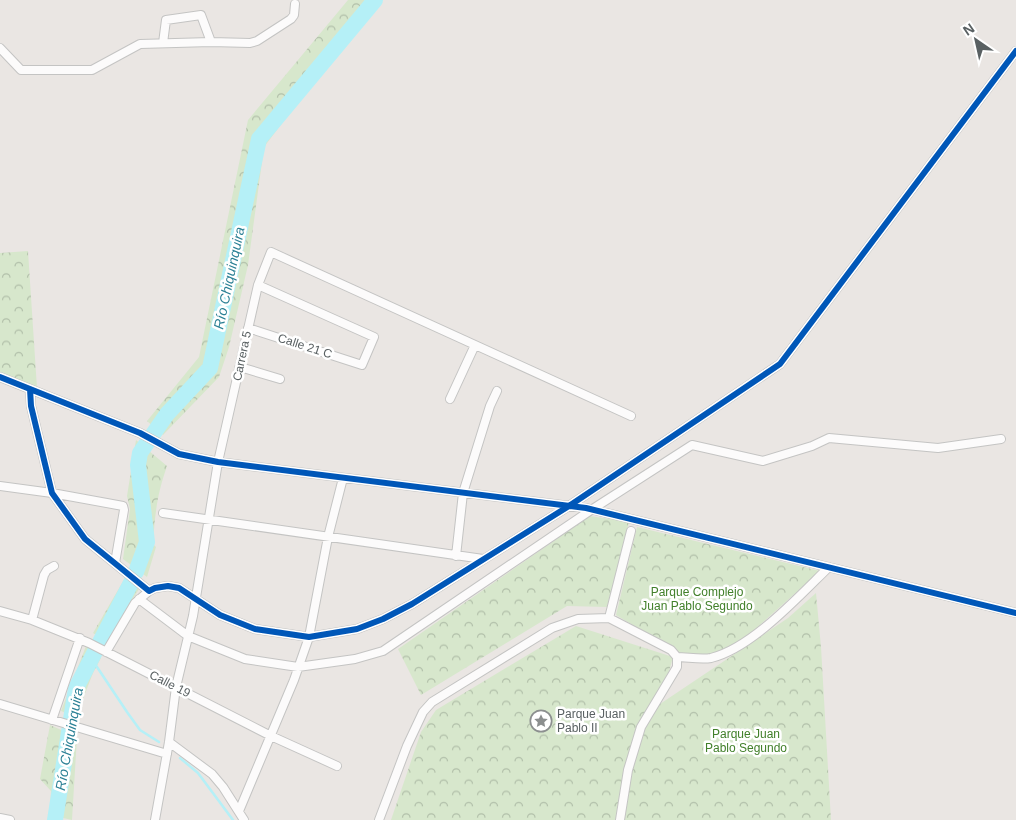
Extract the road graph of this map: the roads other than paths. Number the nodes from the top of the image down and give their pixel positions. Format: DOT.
graph roads {
  1 [pos="296,4"];
  2 [pos="163,42"];
  3 [pos="211,42"];
  4 [pos="0,48"];
  5 [pos="1016,51"];
  6 [pos="258,284"];
  7 [pos="248,328"];
  8 [pos="476,345"];
  9 [pos="240,367"];
  10 [pos="0,377"];
  11 [pos="280,379"];
  12 [pos="30,389"];
  13 [pos="497,391"];
  14 [pos="450,399"];
  15 [pos="631,416"];
  16 [pos="1001,439"];
  17 [pos="218,462"];
  18 [pos="342,478"];
  19 [pos="0,486"];
  20 [pos="52,493"];
  21 [pos="463,493"];
  22 [pos="569,506"];
  23 [pos="591,510"];
  24 [pos="163,513"];
  25 [pos="209,520"];
  26 [pos="631,531"];
  27 [pos="328,537"];
  28 [pos="456,556"];
  29 [pos="483,560"];
  30 [pos="115,562"];
  31 [pos="54,566"];
  32 [pos="829,567"];
  33 [pos="149,591"];
  34 [pos="139,599"];
  35 [pos="196,600"];
  36 [pos="0,612"];
  37 [pos="1016,613"];
  38 [pos="609,618"];
  39 [pos="32,620"];
  40 [pos="188,636"];
  41 [pos="80,638"];
  42 [pos="309,638"];
  43 [pos="104,651"];
  44 [pos="676,656"];
  45 [pos="298,667"];
  46 [pos="176,687"];
  47 [pos="0,704"];
  48 [pos="52,720"];
  49 [pos="271,736"];
  50 [pos="169,742"];
  51 [pos="167,754"];
  52 [pos="337,766"];
  53 [pos="239,812"];
  54 [pos="0,818"];
  55 [pos="10,820"];
  56 [pos="154,820"];
  57 [pos="244,820"];
  58 [pos="379,820"];
  59 [pos="620,820"];
  1 -- 3 [label="street"];
  2 -- 3 [label="street"];
  2 -- 3 [label="street"];
  2 -- 4 [label="street"];
  5 -- 22 [label="street"];
  6 -- 7 [label="street, Carrera 5"];
  6 -- 7 [label="street, Calle 21 C"];
  6 -- 8 [label="street, Carrera 5"];
  7 -- 9 [label="street, Carrera 5"];
  8 -- 14 [label="street"];
  8 -- 15 [label="street"];
  9 -- 11 [label="street"];
  9 -- 17 [label="street, Carrera 5"];
  10 -- 12 [label="street"];
  12 -- 17 [label="street"];
  12 -- 20 [label="street"];
  13 -- 21 [label="street"];
  16 -- 23 [label="street"];
  17 -- 18 [label="street"];
  17 -- 25 [label="street, Carrera 5"];
  18 -- 21 [label="street"];
  18 -- 27 [label="street"];
  19 -- 20 [label="street"];
  20 -- 30 [label="street"];
  20 -- 30 [label="street"];
  21 -- 22 [label="street"];
  21 -- 28 [label="street"];
  22 -- 23 [label="street"];
  22 -- 29 [label="street"];
  23 -- 32 [label="street"];
  23 -- 45 [label="street"];
  24 -- 25 [label="street"];
  25 -- 27 [label="street"];
  25 -- 35 [label="street, Carrera 5"];
  26 -- 38 [label="street"];
  27 -- 28 [label="street"];
  27 -- 42 [label="street"];
  28 -- 29 [label="street"];
  29 -- 42 [label="street"];
  30 -- 33 [label="street"];
  31 -- 39 [label="street"];
  32 -- 37 [label="street"];
  32 -- 44 [label="street"];
  33 -- 34 [label="street"];
  33 -- 35 [label="street"];
  34 -- 40 [label="street"];
  34 -- 43 [label="street"];
  35 -- 40 [label="street, Carrera 5"];
  35 -- 42 [label="street"];
  36 -- 39 [label="street, Calle 19"];
  38 -- 44 [label="street"];
  38 -- 58 [label="street"];
  39 -- 41 [label="street, Calle 19"];
  40 -- 45 [label="street"];
  40 -- 46 [label="street, Carrera 5"];
  41 -- 43 [label="street, Calle 19"];
  41 -- 48 [label="street"];
  42 -- 45 [label="street"];
  43 -- 46 [label="street, Calle 19"];
  44 -- 59 [label="street"];
  45 -- 49 [label="street"];
  46 -- 49 [label="street, Calle 19"];
  46 -- 50 [label="street, Carrera 5"];
  47 -- 48 [label="street"];
  48 -- 51 [label="street"];
  49 -- 52 [label="street, Calle 19"];
  49 -- 53 [label="street"];
  50 -- 51 [label="street, Carrera 5"];
  50 -- 53 [label="street"];
  51 -- 56 [label="street, Carrera 5"];
  53 -- 57 [label="street"];
  54 -- 55 [label="street"];
}
